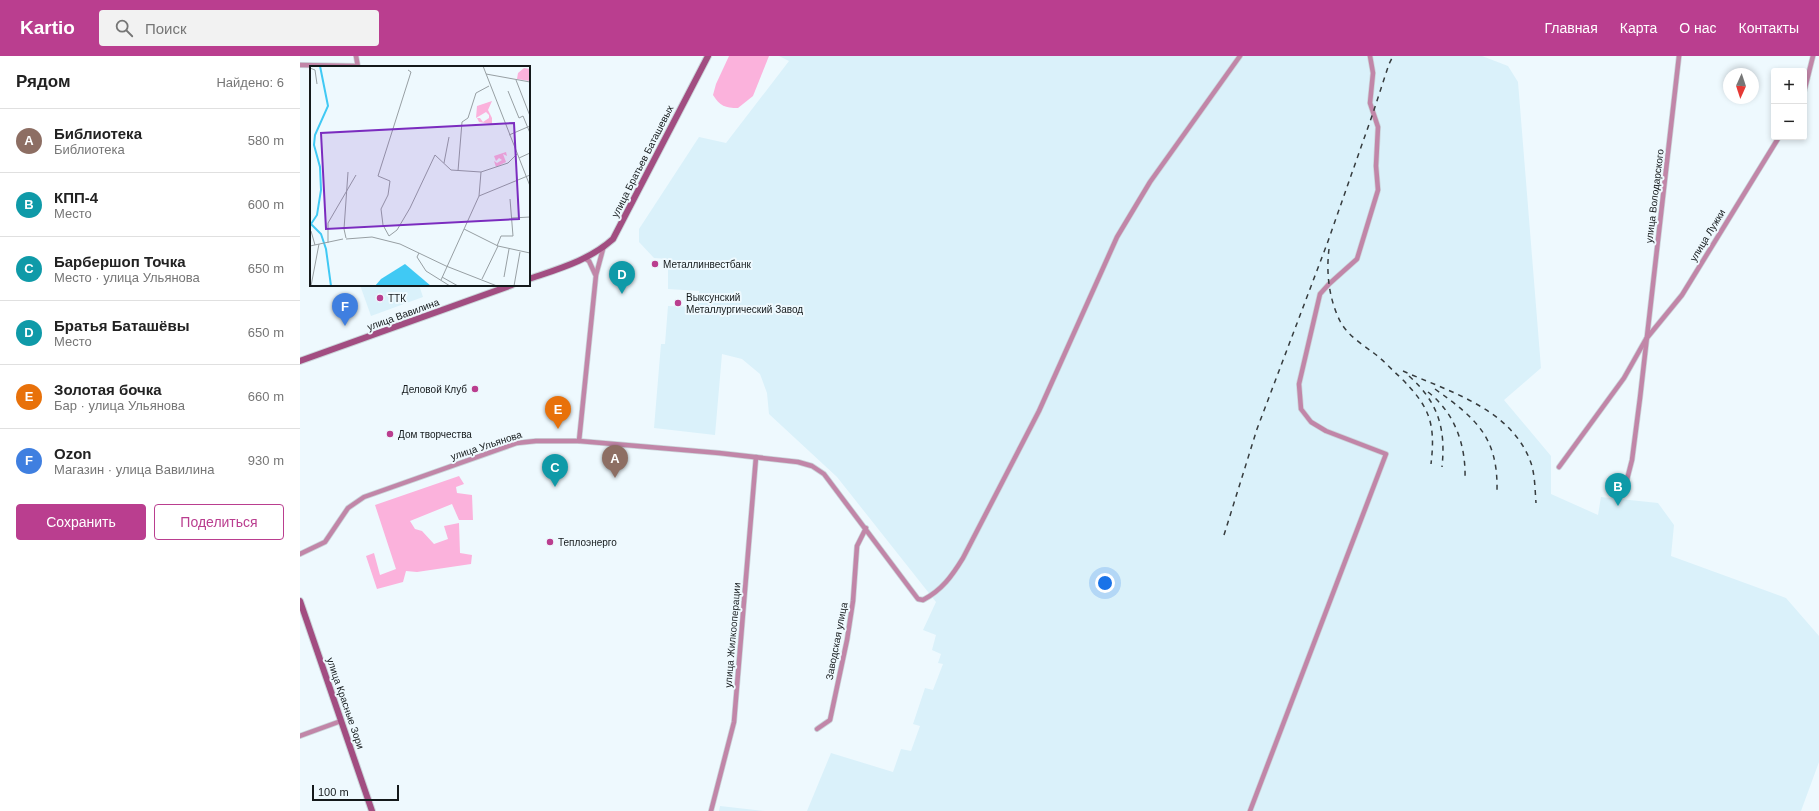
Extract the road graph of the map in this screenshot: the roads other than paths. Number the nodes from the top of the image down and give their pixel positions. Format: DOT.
graph roads {
  1 [pos="356,56"];
  2 [pos="708,56"];
  3 [pos="1240,56"];
  4 [pos="1370,56"];
  5 [pos="1679,56"];
  6 [pos="1812,56"];
  7 [pos="300,65"];
  8 [pos="358,66"];
  9 [pos="1807,78"];
  10 [pos="1777,140"];
  11 [pos="603,249"];
  12 [pos="584,258"];
  13 [pos="596,275"];
  14 [pos="530,279"];
  15 [pos="509,286"];
  16 [pos="1646,339"];
  17 [pos="300,360"];
  18 [pos="579,441"];
  19 [pos="756,457"];
  20 [pos="1559,467"];
  21 [pos="1623,495"];
  22 [pos="866,528"];
  23 [pos="300,554"];
  24 [pos="300,601"];
  25 [pos="341,721"];
  26 [pos="818,729"];
  27 [pos="300,736"];
  28 [pos="372,811"];
  29 [pos="711,811"];
  30 [pos="1250,811"];
  1 -- 8 [label="street"];
  2 -- 11 [label="street, улица Братьев Баташевых"];
  3 -- 22 [label="street, улица Ульянова"];
  4 -- 30 [label="street"];
  5 -- 16 [label="street, улица Володарского"];
  6 -- 9 [label="street"];
  7 -- 8 [label="street"];
  10 -- 16 [label="street, улица Лужки"];
  11 -- 12 [label="street"];
  11 -- 13 [label="street, улица Братьев Баташевых"];
  12 -- 13 [label="street"];
  12 -- 14 [label="street"];
  13 -- 18 [label="street, улица Братьев Баташевых"];
  15 -- 17 [label="street, улица Вавилина"];
  16 -- 20 [label="street"];
  16 -- 21 [label="street, улица Володарского"];
  18 -- 19 [label="street, улица Ульянова"];
  18 -- 23 [label="street, улица Ульянова"];
  19 -- 22 [label="street, улица Ульянова"];
  19 -- 29 [label="street, улица Жилкооперации"];
  22 -- 26 [label="street, Заводская улица"];
  24 -- 25 [label="street, улица Красные Зори"];
  25 -- 27 [label="street"];
  25 -- 28 [label="street, улица Красные Зори"];
}
